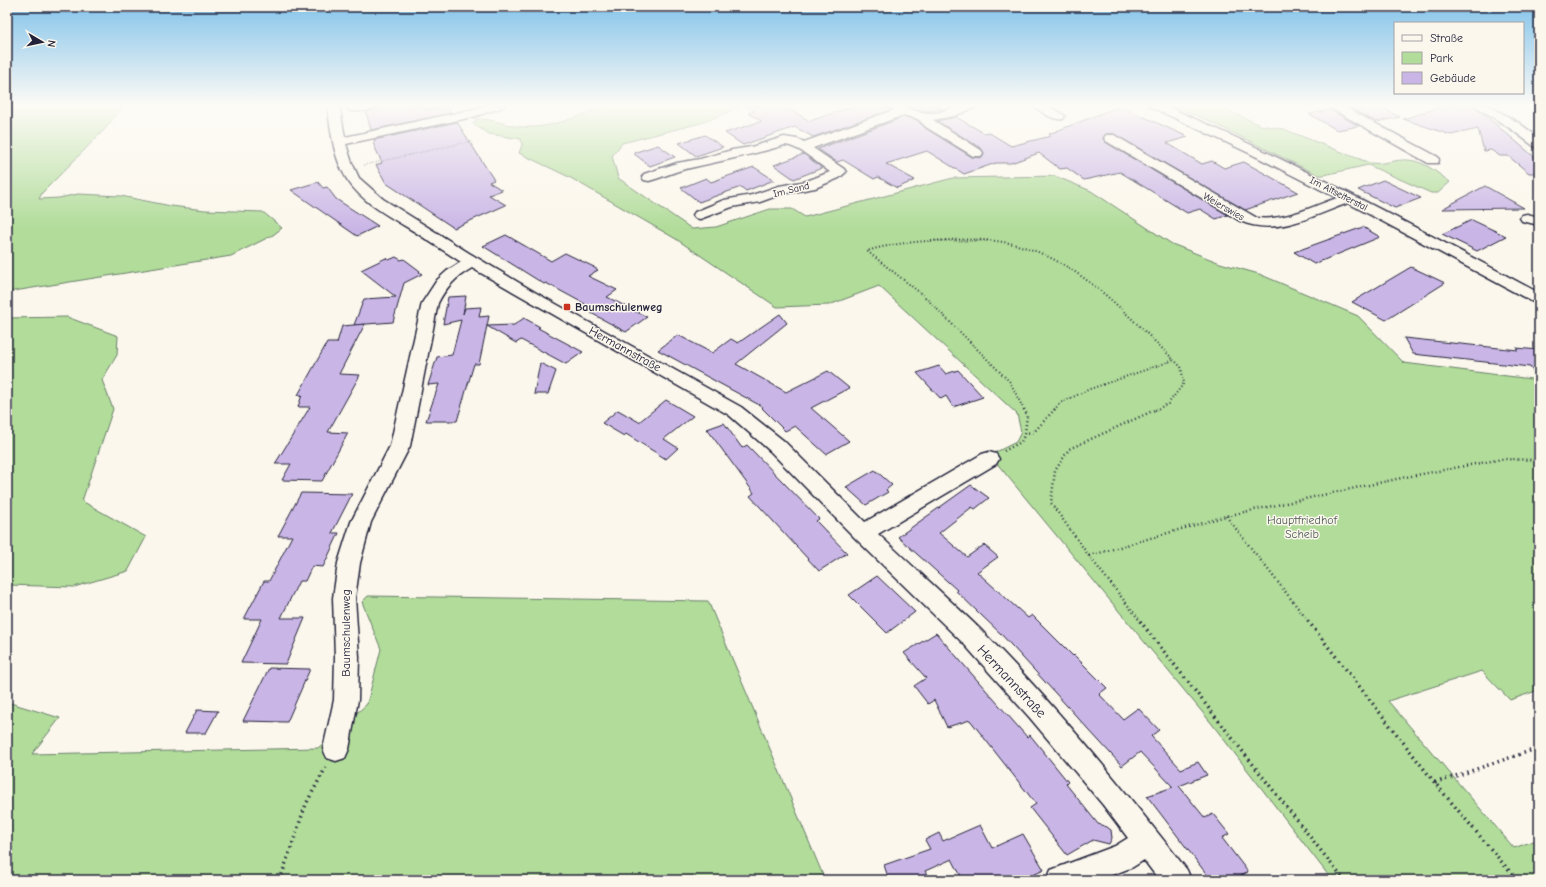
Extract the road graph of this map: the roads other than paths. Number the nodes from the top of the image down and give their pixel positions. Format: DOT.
graph roads {
  1 [pos="341,146"];
  2 [pos="767,146"];
  3 [pos="800,146"];
  4 [pos="807,146"];
  5 [pos="968,146"];
  6 [pos="1124,146"];
  7 [pos="1246,146"];
  8 [pos="1408,146"];
  9 [pos="803,148"];
  10 [pos="977,152"];
  11 [pos="1433,160"];
  12 [pos="649,177"];
  13 [pos="1349,198"];
  14 [pos="700,214"];
  15 [pos="472,262"];
  16 [pos="1539,300"];
  17 [pos="989,459"];
  18 [pos="863,533"];
  19 [pos="336,749"];
  20 [pos="1148,842"];
  21 [pos="1061,880"];
  22 [pos="1177,880"];
  1 -- 15 [label="street, Hermannstraße"];
  2 -- 12 [label="street, Im Sand"];
  3 -- 9 [label="street, Im Sand"];
  4 -- 9 [label="street"];
  5 -- 10 [label="street"];
  6 -- 13 [label="street, Weierswies"];
  7 -- 13 [label="street, Im Altseiterstal"];
  8 -- 11 [label="street"];
  9 -- 14 [label="street, Im Sand"];
  13 -- 16 [label="street, Im Altseiterstal"];
  15 -- 18 [label="street, Hermannstraße"];
  15 -- 19 [label="street, Baumschulenweg"];
  17 -- 18 [label="street"];
  18 -- 20 [label="street, Hermannstraße"];
  20 -- 21 [label="street"];
  20 -- 22 [label="street, Hermannstraße"];
}
